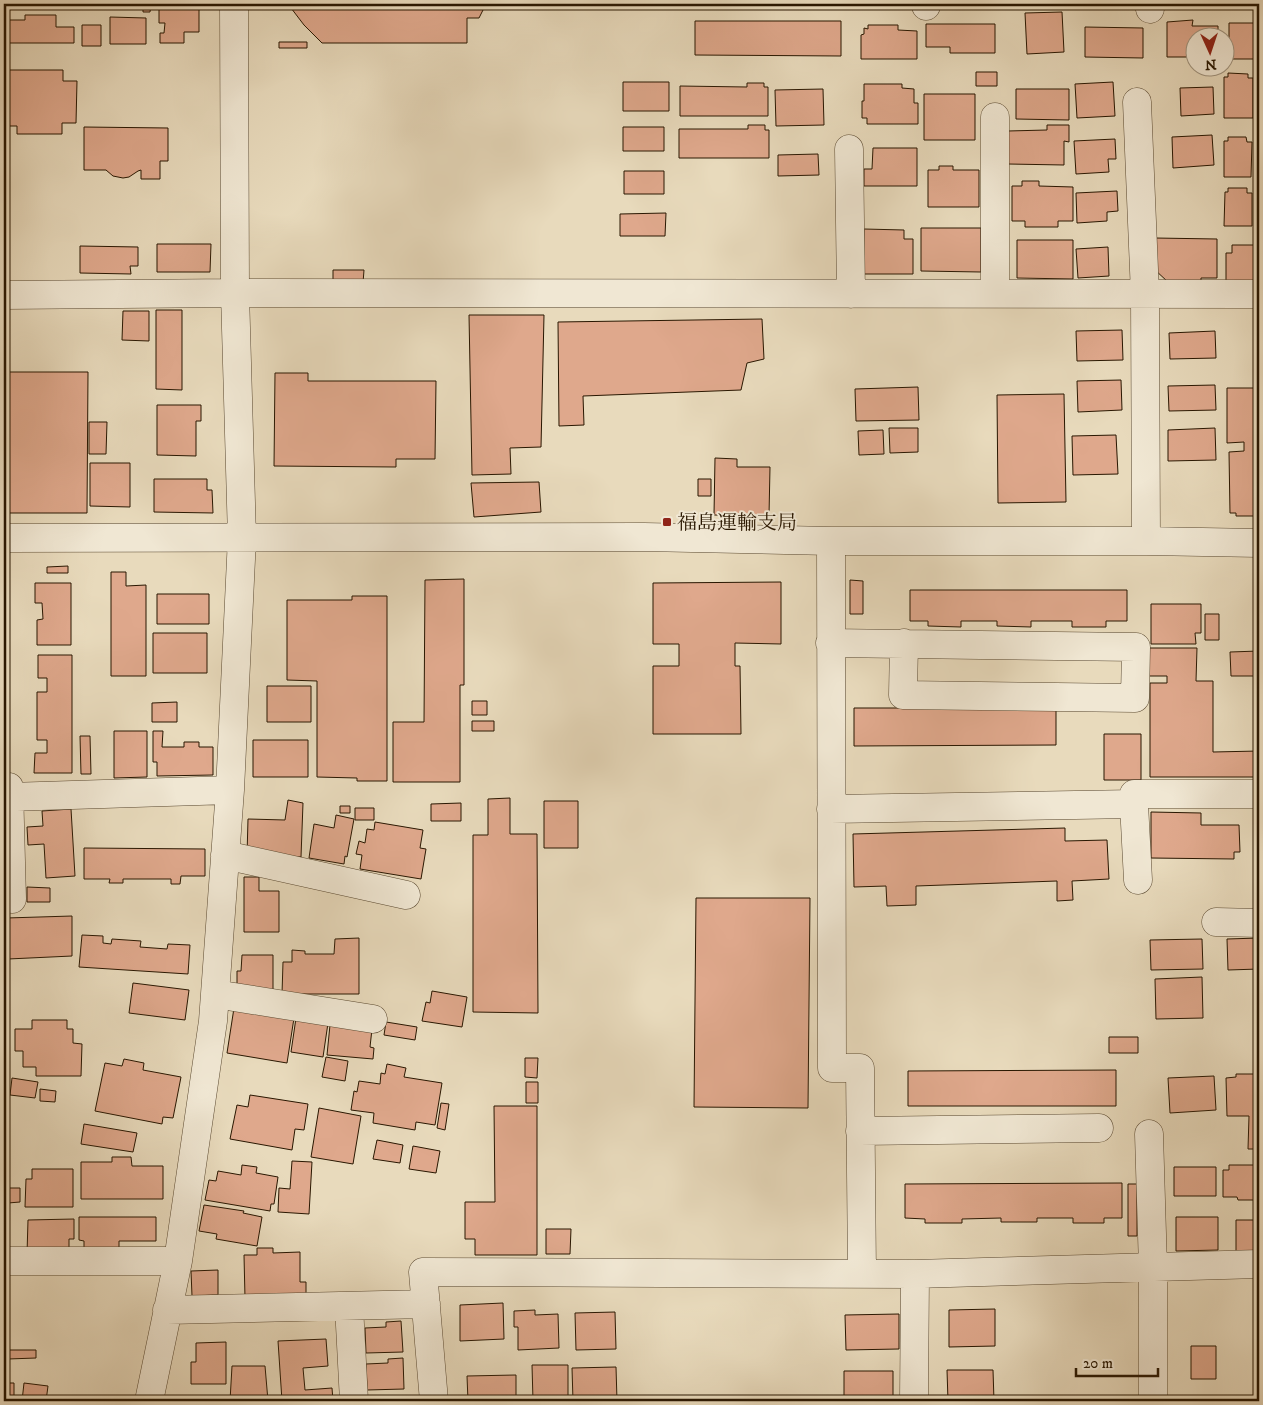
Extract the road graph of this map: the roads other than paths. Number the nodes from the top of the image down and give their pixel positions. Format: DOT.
graph roads {
  1 [pos="234,4"];
  2 [pos="1137,102"];
  3 [pos="995,117"];
  4 [pos="849,149"];
  5 [pos="235,293"];
  6 [pos="850,294"];
  7 [pos="995,294"];
  8 [pos="1145,294"];
  9 [pos="1259,294"];
  10 [pos="4,295"];
  11 [pos="4,538"];
  12 [pos="242,538"];
  13 [pos="830,541"];
  14 [pos="1146,541"];
  15 [pos="1259,543"];
  16 [pos="830,643"];
  17 [pos="904,643"];
  18 [pos="230,790"];
  19 [pos="6,792"];
  20 [pos="1259,794"];
  21 [pos="1134,804"];
  22 [pos="831,809"];
  23 [pos="225,855"];
  24 [pos="1138,880"];
  25 [pos="406,895"];
  26 [pos="12,899"];
  27 [pos="1216,922"];
  28 [pos="1259,923"];
  29 [pos="215,994"];
  30 [pos="373,1019"];
  31 [pos="1099,1128"];
  32 [pos="860,1131"];
  33 [pos="1149,1134"];
  34 [pos="4,1261"];
  35 [pos="178,1261"];
  36 [pos="1259,1264"];
  37 [pos="1153,1268"];
  38 [pos="862,1274"];
  39 [pos="915,1274"];
  40 [pos="426,1304"];
  41 [pos="348,1306"];
  42 [pos="167,1310"];
  43 [pos="149,1401"];
  44 [pos="354,1401"];
  45 [pos="434,1401"];
  46 [pos="914,1401"];
  47 [pos="1153,1401"];
  1 -- 5 [label="street"];
  2 -- 8 [label="street"];
  3 -- 7 [label="street"];
  4 -- 6 [label="street"];
  5 -- 6 [label="street"];
  5 -- 10 [label="street"];
  5 -- 12 [label="street"];
  6 -- 7 [label="street"];
  7 -- 8 [label="street"];
  8 -- 9 [label="street"];
  8 -- 14 [label="street"];
  11 -- 12 [label="street"];
  12 -- 13 [label="street"];
  12 -- 18 [label="street"];
  13 -- 14 [label="street"];
  13 -- 16 [label="street"];
  14 -- 15 [label="street"];
  16 -- 17 [label="street"];
  16 -- 22 [label="street"];
  17 -- 17 [label="street"];
  18 -- 19 [label="street"];
  18 -- 23 [label="street"];
  19 -- 26 [label="street"];
  20 -- 21 [label="street"];
  21 -- 22 [label="street"];
  21 -- 24 [label="street"];
  22 -- 32 [label="street"];
  23 -- 25 [label="street"];
  23 -- 29 [label="street"];
  27 -- 28 [label="street"];
  29 -- 30 [label="street"];
  29 -- 35 [label="street"];
  31 -- 32 [label="street"];
  32 -- 38 [label="street"];
  33 -- 37 [label="street"];
  34 -- 35 [label="street"];
  35 -- 42 [label="street"];
  36 -- 37 [label="street"];
  37 -- 39 [label="street"];
  37 -- 47 [label="street"];
  38 -- 39 [label="street"];
  38 -- 40 [label="street"];
  39 -- 46 [label="street"];
  40 -- 41 [label="street"];
  40 -- 45 [label="street"];
  41 -- 42 [label="street"];
  41 -- 44 [label="street"];
  42 -- 43 [label="street"];
}
